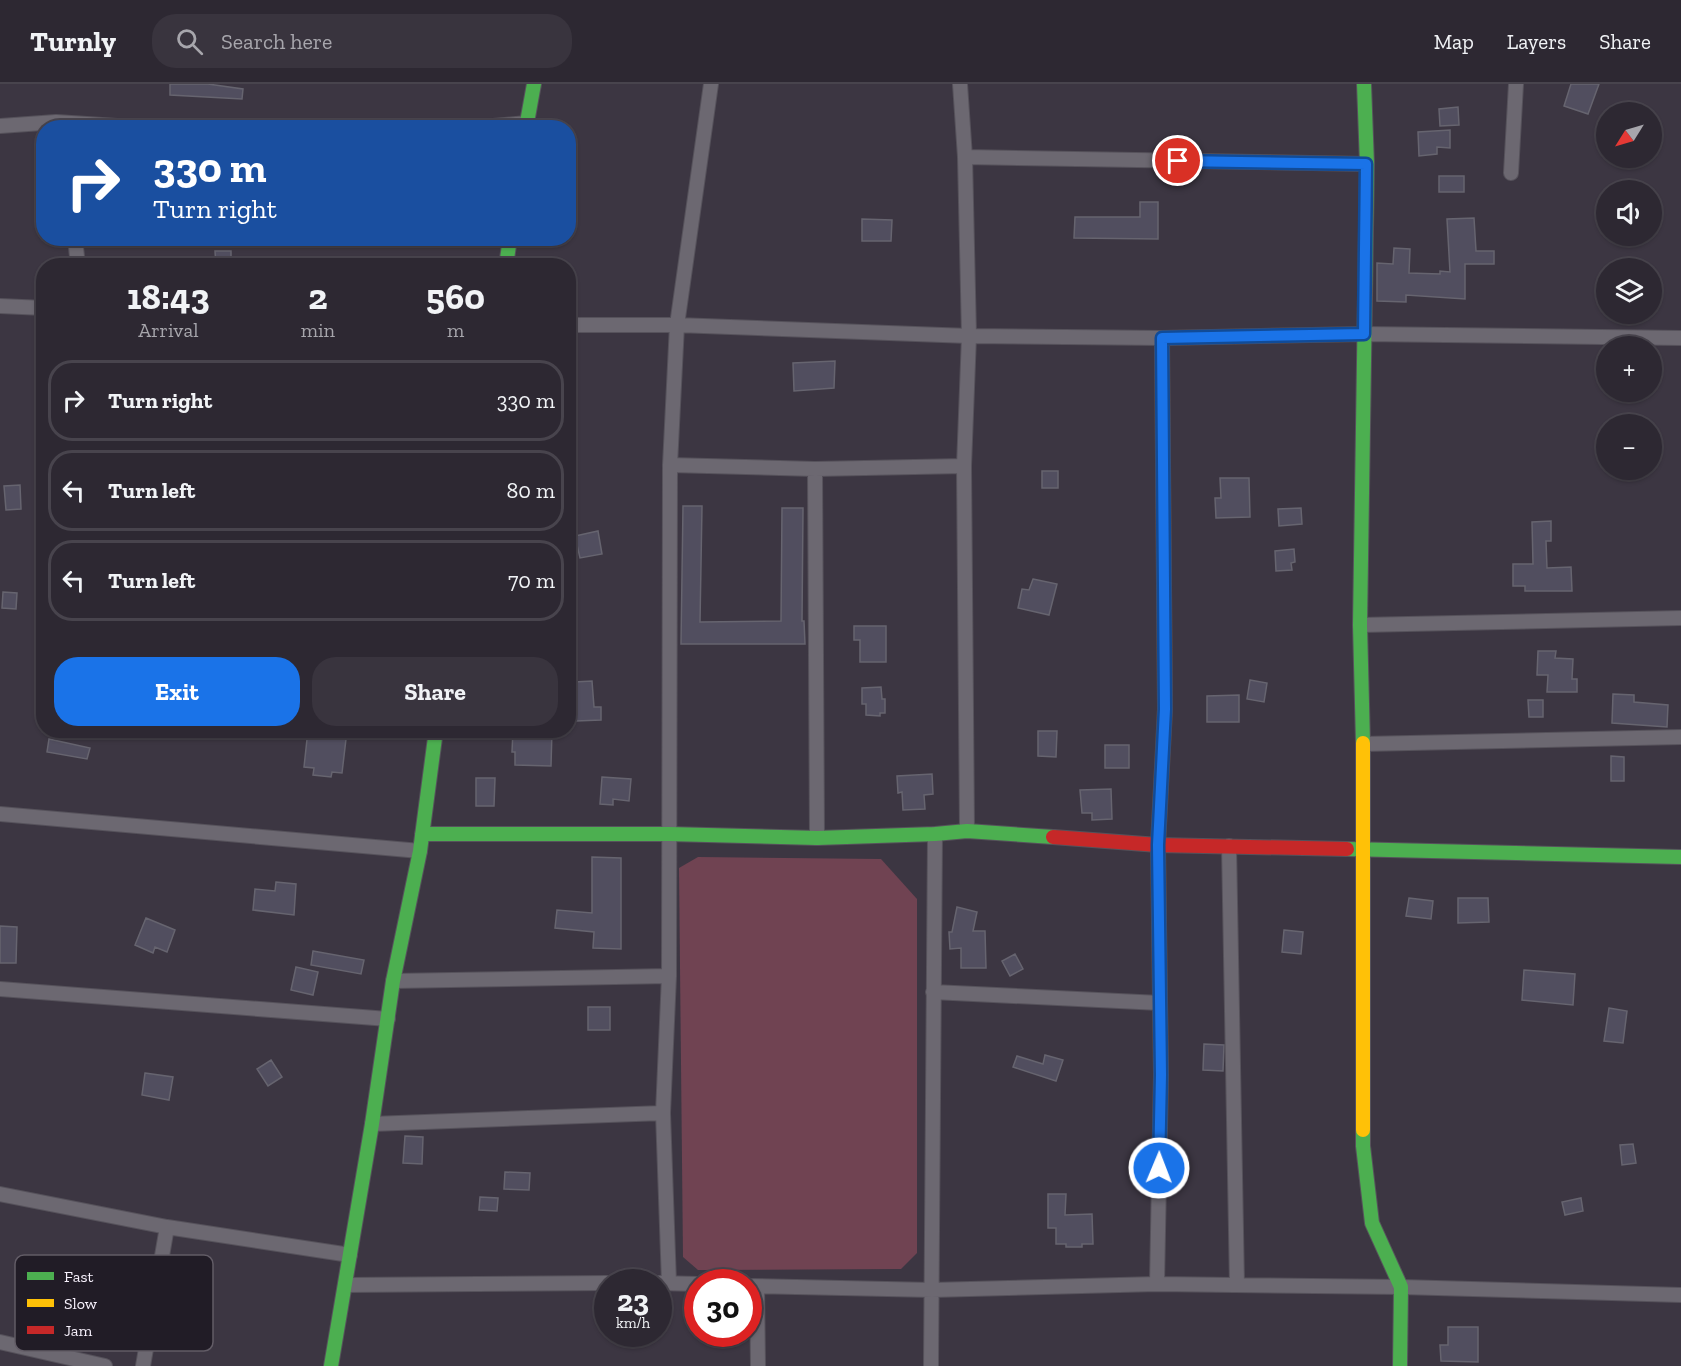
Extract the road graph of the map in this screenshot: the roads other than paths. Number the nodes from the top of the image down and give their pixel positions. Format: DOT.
graph roads {
  1 [pos="534,84"];
  2 [pos="711,84"];
  3 [pos="960,84"];
  4 [pos="1364,84"];
  5 [pos="1516,84"];
  6 [pos="528,120"];
  7 [pos="36,125"];
  8 [pos="0,126"];
  9 [pos="965,157"];
  10 [pos="1366,164"];
  11 [pos="1511,173"];
  12 [pos="0,306"];
  13 [pos="36,308"];
  14 [pos="576,325"];
  15 [pos="676,326"];
  16 [pos="1364,334"];
  17 [pos="969,336"];
  18 [pos="1162,338"];
  19 [pos="1681,338"];
  20 [pos="670,465"];
  21 [pos="964,466"];
  22 [pos="815,469"];
  23 [pos="1681,618"];
  24 [pos="1360,625"];
  25 [pos="1681,737"];
  26 [pos="435,738"];
  27 [pos="1363,744"];
  28 [pos="0,814"];
  29 [pos="967,831"];
  30 [pos="422,834"];
  31 [pos="669,834"];
  32 [pos="935,834"];
  33 [pos="817,838"];
  34 [pos="1158,845"];
  35 [pos="1229,846"];
  36 [pos="1362,848"];
  37 [pos="420,851"];
  38 [pos="1681,857"];
  39 [pos="669,976"];
  40 [pos="393,981"];
  41 [pos="0,989"];
  42 [pos="933,992"];
  43 [pos="1160,1003"];
  44 [pos="388,1019"];
  45 [pos="663,1113"];
  46 [pos="372,1124"];
  47 [pos="0,1194"];
  48 [pos="167,1227"];
  49 [pos="162,1255"];
  50 [pos="350,1255"];
  51 [pos="664,1269"];
  52 [pos="594,1283"];
  53 [pos="1157,1284"];
  54 [pos="345,1285"];
  55 [pos="1237,1285"];
  56 [pos="762,1287"];
  57 [pos="1401,1287"];
  58 [pos="932,1290"];
  59 [pos="1681,1295"];
  60 [pos="0,1343"];
  61 [pos="15,1346"];
  62 [pos="757,1347"];
  63 [pos="37,1351"];
  64 [pos="146,1351"];
  65 [pos="105,1366"];
  66 [pos="143,1366"];
  67 [pos="331,1366"];
  68 [pos="758,1366"];
  69 [pos="931,1366"];
  70 [pos="1400,1366"];
  1 -- 6 [label="street"];
  2 -- 15 [label="street"];
  3 -- 9 [label="street"];
  4 -- 10 [label="street"];
  5 -- 11 [label="street"];
  7 -- 8 [label="street"];
  9 -- 10 [label="street"];
  9 -- 17 [label="street"];
  10 -- 16 [label="street"];
  12 -- 13 [label="street"];
  14 -- 15 [label="street"];
  15 -- 17 [label="street"];
  15 -- 20 [label="street"];
  16 -- 18 [label="street"];
  16 -- 19 [label="street"];
  16 -- 24 [label="street"];
  17 -- 18 [label="street"];
  17 -- 21 [label="street"];
  18 -- 34 [label="street"];
  20 -- 22 [label="street"];
  20 -- 31 [label="street"];
  21 -- 22 [label="street"];
  21 -- 29 [label="street"];
  22 -- 33 [label="street"];
  23 -- 24 [label="street"];
  24 -- 27 [label="street"];
  25 -- 27 [label="street"];
  26 -- 30 [label="street"];
  27 -- 36 [label="street"];
  28 -- 37 [label="street"];
  29 -- 32 [label="street"];
  29 -- 34 [label="street"];
  30 -- 31 [label="street"];
  30 -- 37 [label="street"];
  31 -- 33 [label="street"];
  31 -- 39 [label="street"];
  32 -- 33 [label="street"];
  32 -- 42 [label="street"];
  34 -- 35 [label="street"];
  34 -- 43 [label="street"];
  35 -- 36 [label="street"];
  35 -- 55 [label="street"];
  36 -- 38 [label="street"];
  36 -- 57 [label="street"];
  37 -- 40 [label="street"];
  39 -- 40 [label="street"];
  39 -- 45 [label="street"];
  40 -- 44 [label="street"];
  41 -- 44 [label="street"];
  42 -- 43 [label="street"];
  42 -- 58 [label="street"];
  43 -- 53 [label="street"];
  44 -- 46 [label="street"];
  45 -- 46 [label="street"];
  45 -- 51 [label="street"];
  46 -- 50 [label="street"];
  47 -- 48 [label="street"];
  48 -- 49 [label="street"];
  48 -- 50 [label="street"];
  50 -- 54 [label="street"];
  52 -- 54 [label="street"];
  53 -- 55 [label="street"];
  53 -- 58 [label="street"];
  54 -- 67 [label="street"];
  55 -- 57 [label="street"];
  56 -- 58 [label="street"];
  57 -- 59 [label="street"];
  57 -- 70 [label="street"];
  58 -- 69 [label="street"];
  60 -- 61 [label="street"];
  62 -- 68 [label="street"];
  63 -- 65 [label="street"];
  64 -- 66 [label="street"];
}
